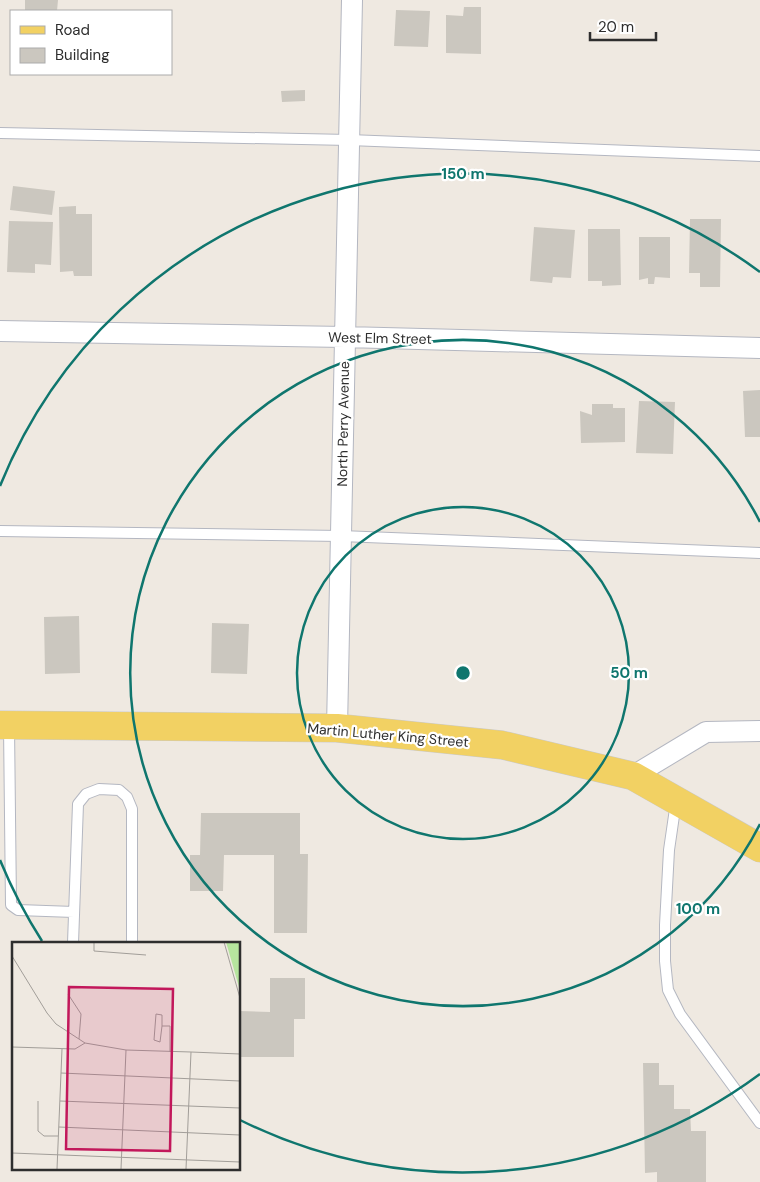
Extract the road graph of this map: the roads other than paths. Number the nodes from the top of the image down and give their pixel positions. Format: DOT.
graph roads {
  1 [pos="352,0"];
  2 [pos="0,133"];
  3 [pos="349,140"];
  4 [pos="760,156"];
  5 [pos="0,331"];
  6 [pos="345,338"];
  7 [pos="760,348"];
  8 [pos="0,531"];
  9 [pos="341,536"];
  10 [pos="760,553"];
  11 [pos="5,725"];
  12 [pos="336,728"];
  13 [pos="760,731"];
  14 [pos="634,776"];
  15 [pos="677,800"];
  16 [pos="760,848"];
  17 [pos="74,912"];
  18 [pos="73,942"];
  19 [pos="132,942"];
  20 [pos="760,1123"];
  1 -- 3 [label="street, North Perry Avenue"];
  2 -- 3 [label="lane"];
  3 -- 4 [label="lane"];
  3 -- 6 [label="street, North Perry Avenue"];
  5 -- 6 [label="street, West Elm Street"];
  6 -- 7 [label="street, West Elm Street"];
  6 -- 9 [label="street, North Perry Avenue"];
  8 -- 9 [label="lane"];
  9 -- 10 [label="lane"];
  9 -- 12 [label="street, North Perry Avenue"];
  11 -- 12 [label="main road, Martin Luther King Street"];
  11 -- 17 [label="lane"];
  12 -- 14 [label="main road, Martin Luther King Street"];
  13 -- 14 [label="street"];
  14 -- 15 [label="main road, Martin Luther King Street"];
  15 -- 16 [label="main road, Martin Luther King Street"];
  15 -- 20 [label="lane"];
  17 -- 18 [label="lane"];
  17 -- 19 [label="lane"];
}
